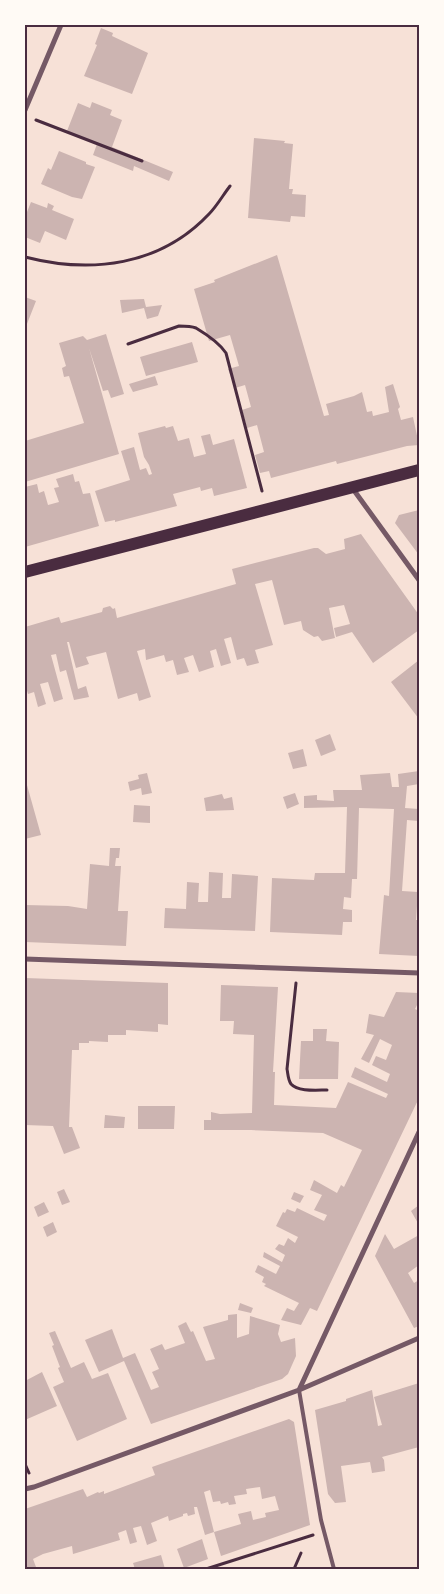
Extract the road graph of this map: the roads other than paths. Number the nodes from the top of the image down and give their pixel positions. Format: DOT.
graph roads {
  1 [pos="60,25"];
  2 [pos="25,110"];
  3 [pos="419,470"];
  4 [pos="351,487"];
  5 [pos="25,572"];
  6 [pos="419,580"];
  7 [pos="25,959"];
  8 [pos="419,973"];
  9 [pos="419,1132"];
  10 [pos="419,1338"];
  11 [pos="299,1390"];
  12 [pos="25,1489"];
  13 [pos="334,1569"];
  1 -- 2 [label="street"];
  3 -- 4 [label="main road"];
  4 -- 5 [label="main road"];
  4 -- 6 [label="street"];
  7 -- 8 [label="street"];
  9 -- 11 [label="street"];
  10 -- 11 [label="street"];
  11 -- 12 [label="street"];
  11 -- 13 [label="lane"];
}
